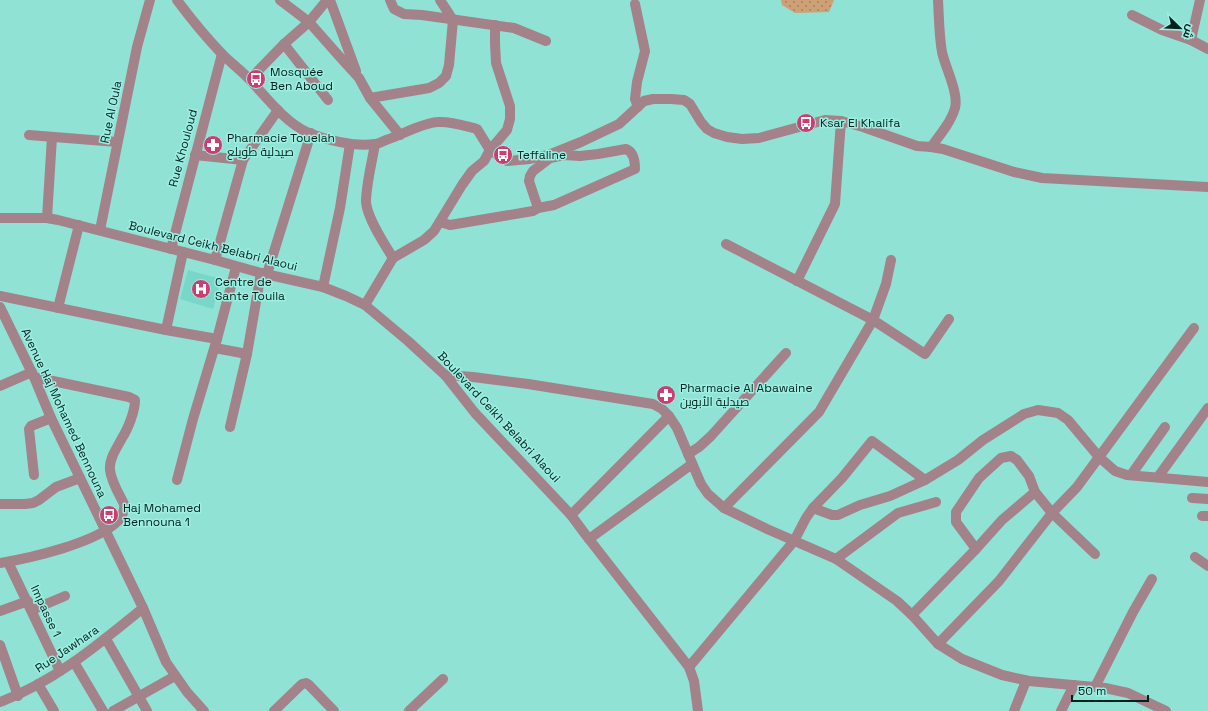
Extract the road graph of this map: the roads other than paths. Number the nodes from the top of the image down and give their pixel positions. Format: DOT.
graph roads {
  1 [pos="150,0"];
  2 [pos="177,0"];
  3 [pos="280,0"];
  4 [pos="327,0"];
  5 [pos="330,0"];
  6 [pos="390,0"];
  7 [pos="440,0"];
  8 [pos="938,0"];
  9 [pos="1200,0"];
  10 [pos="635,4"];
  11 [pos="1132,16"];
  12 [pos="453,20"];
  13 [pos="309,22"];
  14 [pos="495,24"];
  15 [pos="1191,40"];
  16 [pos="546,41"];
  17 [pos="284,44"];
  18 [pos="1208,49"];
  19 [pos="222,54"];
  20 [pos="359,78"];
  21 [pos="250,79"];
  22 [pos="370,98"];
  23 [pos="328,100"];
  24 [pos="638,107"];
  25 [pos="278,110"];
  26 [pos="841,121"];
  27 [pos="311,133"];
  28 [pos="29,135"];
  29 [pos="400,135"];
  30 [pos="52,137"];
  31 [pos="118,142"];
  32 [pos="350,144"];
  33 [pos="375,144"];
  34 [pos="931,147"];
  35 [pos="490,150"];
  36 [pos="195,155"];
  37 [pos="243,160"];
  38 [pos="1208,187"];
  39 [pos="538,208"];
  40 [pos="0,218"];
  41 [pos="47,218"];
  42 [pos="440,222"];
  43 [pos="79,225"];
  44 [pos="100,230"];
  45 [pos="726,244"];
  46 [pos="171,249"];
  47 [pos="183,252"];
  48 [pos="393,258"];
  49 [pos="214,260"];
  50 [pos="891,260"];
  51 [pos="236,267"];
  52 [pos="264,274"];
  53 [pos="797,282"];
  54 [pos="324,287"];
  55 [pos="0,296"];
  56 [pos="364,305"];
  57 [pos="58,308"];
  58 [pos="1,311"];
  59 [pos="950,319"];
  60 [pos="873,320"];
  61 [pos="1194,328"];
  62 [pos="166,330"];
  63 [pos="216,343"];
  64 [pos="786,353"];
  65 [pos="247,354"];
  66 [pos="33,374"];
  67 [pos="445,375"];
  68 [pos="0,386"];
  69 [pos="1208,408"];
  70 [pos="669,416"];
  71 [pos="51,418"];
  72 [pos="230,427"];
  73 [pos="1165,427"];
  74 [pos="1100,457"];
  75 [pos="690,459"];
  76 [pos="34,475"];
  77 [pos="1131,475"];
  78 [pos="80,478"];
  79 [pos="1158,478"];
  80 [pos="1206,479"];
  81 [pos="177,480"];
  82 [pos="925,480"];
  83 [pos="1035,492"];
  84 [pos="1192,498"];
  85 [pos="1208,499"];
  86 [pos="936,502"];
  87 [pos="0,504"];
  88 [pos="724,508"];
  89 [pos="814,508"];
  90 [pos="1052,513"];
  91 [pos="571,514"];
  92 [pos="105,531"];
  93 [pos="589,539"];
  94 [pos="794,541"];
  95 [pos="976,549"];
  96 [pos="1095,554"];
  97 [pos="1194,557"];
  98 [pos="836,559"];
  99 [pos="4,562"];
  100 [pos="1208,566"];
  101 [pos="1152,579"];
  102 [pos="65,596"];
  103 [pos="30,606"];
  104 [pos="143,608"];
  105 [pos="0,611"];
  106 [pos="912,615"];
  107 [pos="106,639"];
  108 [pos="938,644"];
  109 [pos="0,645"];
  110 [pos="74,662"];
  111 [pos="689,667"];
  112 [pos="60,671"];
  113 [pos="174,676"];
  114 [pos="443,679"];
  115 [pos="1026,681"];
  116 [pos="38,684"];
  117 [pos="1074,685"];
  118 [pos="1095,687"];
  119 [pos="18,696"];
  120 [pos="138,696"];
  121 [pos="0,702"];
  122 [pos="54,711"];
  123 [pos="103,711"];
  124 [pos="113,711"];
  125 [pos="147,711"];
  126 [pos="203,711"];
  127 [pos="274,711"];
  128 [pos="334,711"];
  129 [pos="409,711"];
  130 [pos="698,711"];
  131 [pos="1014,711"];
  132 [pos="1061,711"];
  133 [pos="1166,711"];
  1 -- 31 [label="street, Rue Al Oula"];
  2 -- 19 [label="street"];
  3 -- 13 [label="street"];
  4 -- 13 [label="street"];
  5 -- 20 [label="street"];
  6 -- 12 [label="street"];
  7 -- 12 [label="street"];
  8 -- 34 [label="street"];
  9 -- 15 [label="street"];
  10 -- 24 [label="street"];
  11 -- 15 [label="street"];
  12 -- 14 [label="street"];
  12 -- 22 [label="street"];
  13 -- 17 [label="street"];
  13 -- 20 [label="street"];
  14 -- 16 [label="street"];
  14 -- 35 [label="street"];
  15 -- 18 [label="street"];
  17 -- 21 [label="street"];
  17 -- 23 [label="street"];
  19 -- 21 [label="street"];
  19 -- 36 [label="street, Rue Khouloud"];
  20 -- 22 [label="street"];
  21 -- 25 [label="street"];
  22 -- 29 [label="street"];
  24 -- 26 [label="street"];
  24 -- 35 [label="street"];
  25 -- 27 [label="street"];
  25 -- 37 [label="street"];
  26 -- 34 [label="street"];
  26 -- 53 [label="street"];
  27 -- 32 [label="street"];
  27 -- 52 [label="street"];
  28 -- 30 [label="street"];
  29 -- 33 [label="street"];
  29 -- 35 [label="street"];
  30 -- 31 [label="street"];
  30 -- 41 [label="street"];
  31 -- 44 [label="street, Rue Al Oula"];
  32 -- 33 [label="street"];
  32 -- 54 [label="street"];
  33 -- 48 [label="street"];
  34 -- 38 [label="street"];
  35 -- 42 [label="street"];
  36 -- 37 [label="street"];
  36 -- 46 [label="street, Rue Khouloud"];
  37 -- 49 [label="street"];
  39 -- 39 [label="street"];
  39 -- 42 [label="street"];
  40 -- 41 [label="street, Boulevard Ceikh Belabri Alaoui"];
  41 -- 43 [label="street, Boulevard Ceikh Belabri Alaoui"];
  42 -- 48 [label="street"];
  43 -- 44 [label="street, Boulevard Ceikh Belabri Alaoui"];
  43 -- 57 [label="street"];
  44 -- 46 [label="street, Boulevard Ceikh Belabri Alaoui"];
  45 -- 53 [label="street"];
  46 -- 47 [label="street, Boulevard Ceikh Belabri Alaoui"];
  47 -- 49 [label="street, Boulevard Ceikh Belabri Alaoui"];
  47 -- 62 [label="street"];
  48 -- 56 [label="street"];
  49 -- 51 [label="street, Boulevard Ceikh Belabri Alaoui"];
  50 -- 60 [label="street"];
  51 -- 52 [label="street, Boulevard Ceikh Belabri Alaoui"];
  51 -- 63 [label="street"];
  52 -- 54 [label="street, Boulevard Ceikh Belabri Alaoui"];
  52 -- 65 [label="street"];
  53 -- 60 [label="street"];
  54 -- 56 [label="street, Boulevard Ceikh Belabri Alaoui"];
  55 -- 57 [label="street"];
  56 -- 67 [label="street, Boulevard Ceikh Belabri Alaoui"];
  57 -- 62 [label="street"];
  58 -- 66 [label="street, Avenue Haj Mohamed Bennouna"];
  59 -- 60 [label="street"];
  60 -- 88 [label="street"];
  61 -- 74 [label="street"];
  62 -- 63 [label="street"];
  63 -- 65 [label="street"];
  63 -- 81 [label="street"];
  64 -- 75 [label="street"];
  65 -- 72 [label="street"];
  66 -- 68 [label="street"];
  66 -- 71 [label="street, Avenue Haj Mohamed Bennouna"];
  66 -- 92 [label="street"];
  67 -- 70 [label="street"];
  67 -- 91 [label="street, Boulevard Ceikh Belabri Alaoui"];
  69 -- 79 [label="street"];
  70 -- 75 [label="street"];
  70 -- 91 [label="street"];
  71 -- 76 [label="street"];
  71 -- 78 [label="street, Avenue Haj Mohamed Bennouna"];
  73 -- 77 [label="street"];
  74 -- 77 [label="street"];
  74 -- 82 [label="street"];
  74 -- 90 [label="street"];
  75 -- 88 [label="street"];
  75 -- 93 [label="street"];
  77 -- 79 [label="street"];
  78 -- 87 [label="street"];
  78 -- 92 [label="street, Avenue Haj Mohamed Bennouna"];
  79 -- 80 [label="street"];
  82 -- 89 [label="street"];
  82 -- 89 [label="street"];
  83 -- 90 [label="street"];
  83 -- 95 [label="street"];
  83 -- 95 [label="street"];
  84 -- 85 [label="street"];
  86 -- 98 [label="street"];
  88 -- 94 [label="street"];
  89 -- 94 [label="street"];
  90 -- 96 [label="street"];
  90 -- 108 [label="street"];
  91 -- 93 [label="street, Boulevard Ceikh Belabri Alaoui"];
  92 -- 99 [label="street"];
  92 -- 104 [label="street, Avenue Haj Mohamed Bennouna"];
  93 -- 111 [label="street, Boulevard Ceikh Belabri Alaoui"];
  94 -- 98 [label="street"];
  94 -- 111 [label="street"];
  95 -- 106 [label="street"];
  97 -- 100 [label="street"];
  98 -- 106 [label="street"];
  99 -- 103 [label="street, Impasse 1"];
  101 -- 118 [label="street"];
  102 -- 103 [label="street"];
  103 -- 105 [label="street"];
  103 -- 112 [label="street, Impasse 1"];
  104 -- 107 [label="street, Rue Jawhara"];
  104 -- 113 [label="street, Avenue Haj Mohamed Bennouna"];
  106 -- 108 [label="street"];
  107 -- 110 [label="street, Rue Jawhara"];
  107 -- 120 [label="street"];
  108 -- 115 [label="street"];
  109 -- 119 [label="street"];
  110 -- 112 [label="street, Rue Jawhara"];
  110 -- 123 [label="street"];
  111 -- 130 [label="street, Boulevard Ceikh Belabri Alaoui"];
  112 -- 116 [label="street, Rue Jawhara"];
  113 -- 120 [label="street"];
  113 -- 126 [label="street, Avenue Haj Mohamed Bennouna"];
  114 -- 129 [label="street"];
  115 -- 117 [label="street"];
  115 -- 131 [label="street"];
  116 -- 119 [label="street, Rue Jawhara"];
  116 -- 122 [label="street"];
  117 -- 118 [label="street"];
  117 -- 132 [label="street"];
  118 -- 133 [label="street"];
  119 -- 121 [label="street, Rue Jawhara"];
  120 -- 124 [label="street"];
  120 -- 125 [label="street"];
  127 -- 128 [label="street"];
}
